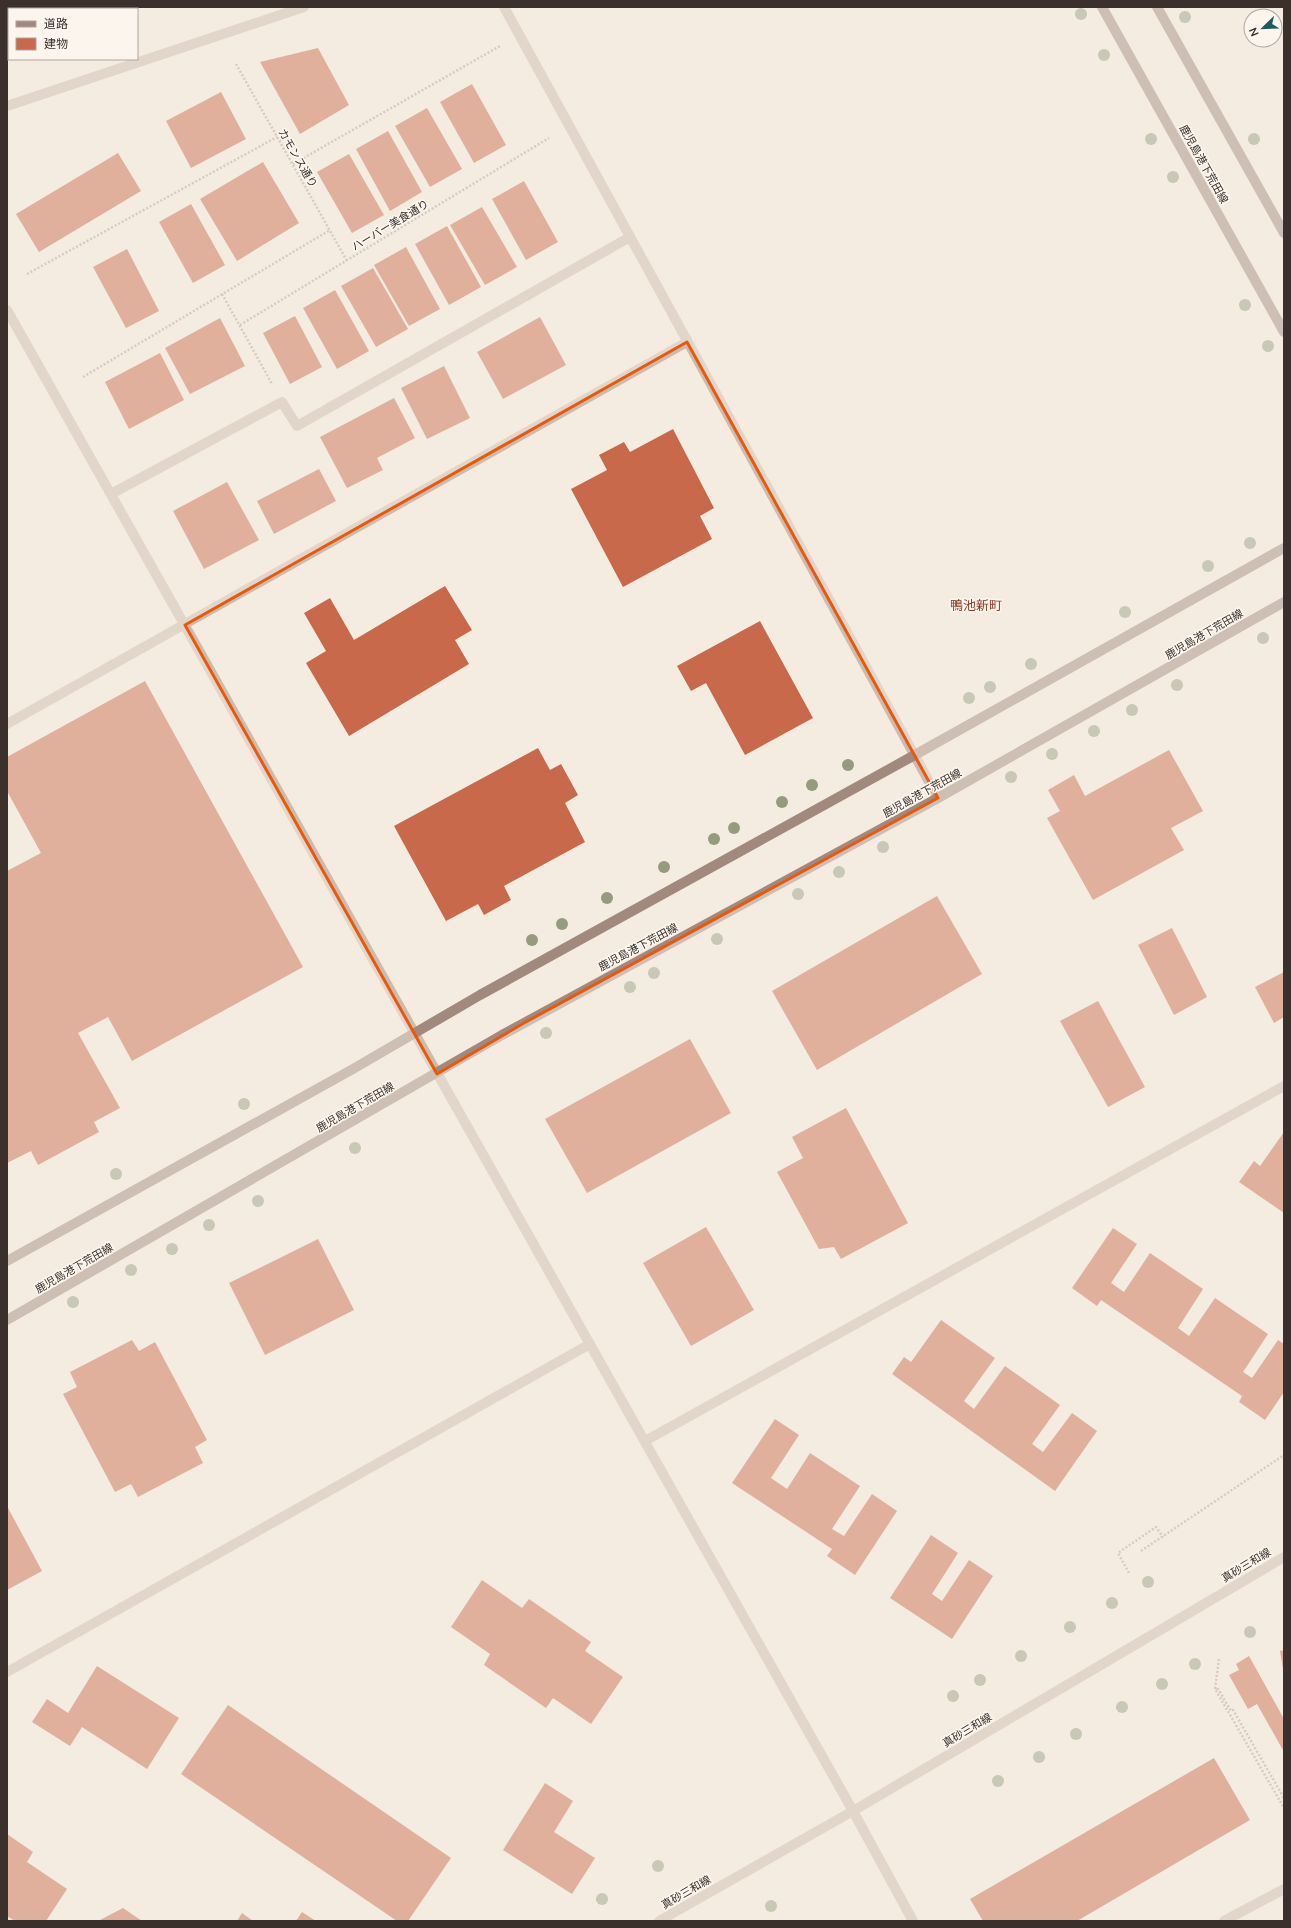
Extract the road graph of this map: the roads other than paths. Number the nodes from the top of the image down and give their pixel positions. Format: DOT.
graph roads {
  1 [pos="304,7"];
  2 [pos="504,7"];
  3 [pos="1102,7"];
  4 [pos="1157,7"];
  5 [pos="7,106"];
  6 [pos="1284,233"];
  7 [pos="630,237"];
  8 [pos="7,310"];
  9 [pos="1284,332"];
  10 [pos="687,342"];
  11 [pos="111,494"];
  12 [pos="1284,548"];
  13 [pos="1284,602"];
  14 [pos="185,625"];
  15 [pos="7,724"];
  16 [pos="913,756"];
  17 [pos="938,798"];
  18 [pos="414,1033"];
  19 [pos="437,1074"];
  20 [pos="1284,1086"];
  21 [pos="7,1261"];
  22 [pos="7,1320"];
  23 [pos="590,1344"];
  24 [pos="645,1441"];
  25 [pos="1284,1557"];
  26 [pos="7,1672"];
  27 [pos="853,1811"];
  28 [pos="1284,1889"];
  29 [pos="660,1921"];
  30 [pos="913,1921"];
  31 [pos="1224,1921"];
  1 -- 5 [label="street"];
  2 -- 7 [label="street"];
  3 -- 9 [label="main road, 鹿児島港下荒田線"];
  4 -- 6 [label="main road"];
  7 -- 10 [label="street"];
  7 -- 11 [label="street"];
  8 -- 11 [label="street"];
  10 -- 14 [label="street"];
  10 -- 16 [label="street"];
  11 -- 14 [label="street"];
  12 -- 16 [label="main road"];
  13 -- 17 [label="main road, 鹿児島港下荒田線"];
  14 -- 15 [label="street"];
  14 -- 18 [label="street"];
  16 -- 17 [label="street"];
  16 -- 18 [label="main road"];
  17 -- 19 [label="main road, 鹿児島港下荒田線"];
  18 -- 19 [label="street"];
  18 -- 21 [label="main road"];
  19 -- 22 [label="main road, 鹿児島港下荒田線"];
  19 -- 23 [label="street"];
  20 -- 24 [label="street"];
  23 -- 24 [label="street"];
  23 -- 26 [label="street"];
  24 -- 27 [label="street"];
  25 -- 27 [label="street, 真砂三和線"];
  27 -- 29 [label="street, 真砂三和線"];
  27 -- 30 [label="street"];
  28 -- 31 [label="street"];
}
